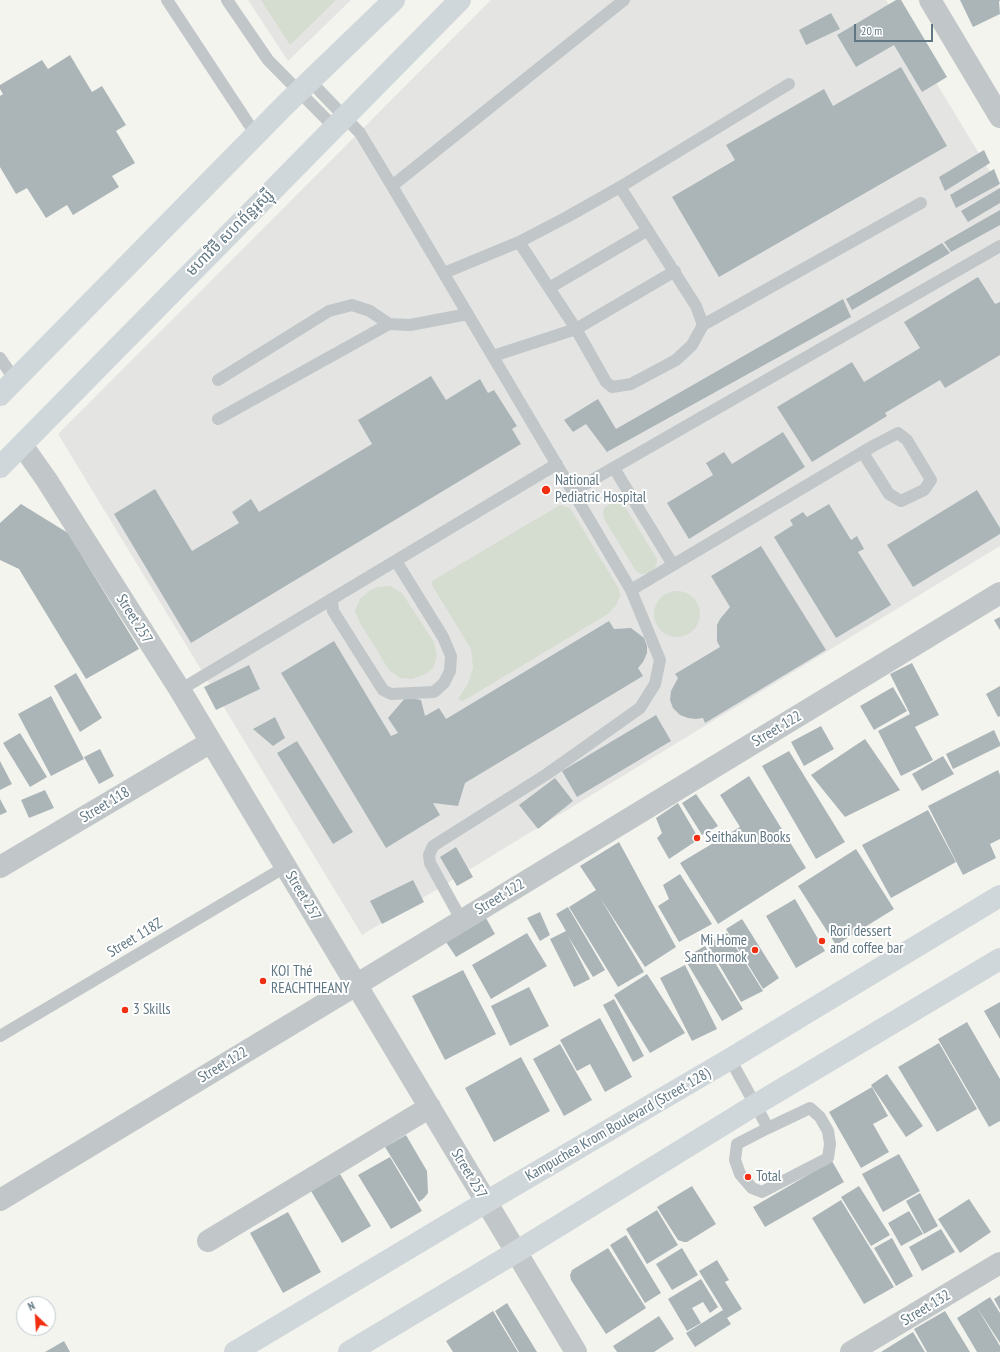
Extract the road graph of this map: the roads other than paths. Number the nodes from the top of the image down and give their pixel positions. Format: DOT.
graph roads {
  1 [pos="167,0"];
  2 [pos="227,0"];
  3 [pos="394,0"];
  4 [pos="460,0"];
  5 [pos="624,0"];
  6 [pos="930,0"];
  7 [pos="789,84"];
  8 [pos="305,87"];
  9 [pos="1000,117"];
  10 [pos="339,121"];
  11 [pos="256,135"];
  12 [pos="392,186"];
  13 [pos="620,187"];
  14 [pos="921,202"];
  15 [pos="648,230"];
  16 [pos="519,242"];
  17 [pos="1000,246"];
  18 [pos="675,271"];
  19 [pos="444,273"];
  20 [pos="549,288"];
  21 [pos="468,314"];
  22 [pos="389,324"];
  23 [pos="703,325"];
  24 [pos="576,329"];
  25 [pos="493,356"];
  26 [pos="0,358"];
  27 [pos="218,380"];
  28 [pos="7,388"];
  29 [pos="218,419"];
  30 [pos="22,444"];
  31 [pos="863,452"];
  32 [pos="557,464"];
  33 [pos="0,466"];
  34 [pos="614,468"];
  35 [pos="573,491"];
  36 [pos="396,561"];
  37 [pos="673,565"];
  38 [pos="631,590"];
  39 [pos="1000,593"];
  40 [pos="332,599"];
  41 [pos="180,690"];
  42 [pos="211,742"];
  43 [pos="0,867"];
  44 [pos="286,867"];
  45 [pos="1000,896"];
  46 [pos="462,921"];
  47 [pos="1000,959"];
  48 [pos="356,985"];
  49 [pos="0,1036"];
  50 [pos="730,1059"];
  51 [pos="755,1105"];
  52 [pos="430,1107"];
  53 [pos="768,1128"];
  54 [pos="0,1200"];
  55 [pos="486,1202"];
  56 [pos="208,1241"];
  57 [pos="516,1252"];
  58 [pos="1000,1263"];
  59 [pos="235,1352"];
  60 [pos="349,1352"];
  61 [pos="576,1352"];
  62 [pos="851,1352"];
  1 -- 11 [label="lane"];
  2 -- 8 [label="lane"];
  3 -- 8 [label="main road"];
  4 -- 10 [label="main road, មហាវិថី សហព័ន្ធរុស្ស៊ី"];
  5 -- 12 [label="lane"];
  6 -- 9 [label="street"];
  7 -- 13 [label="lane"];
  8 -- 10 [label="lane"];
  8 -- 11 [label="main road"];
  10 -- 12 [label="lane"];
  10 -- 30 [label="main road, មហាវិថី សហព័ន្ធរុស្ស៊ី"];
  11 -- 28 [label="main road"];
  12 -- 19 [label="lane"];
  13 -- 15 [label="lane"];
  13 -- 16 [label="lane"];
  14 -- 23 [label="lane"];
  15 -- 18 [label="lane"];
  15 -- 20 [label="lane"];
  16 -- 19 [label="lane"];
  16 -- 20 [label="lane"];
  17 -- 34 [label="lane"];
  18 -- 23 [label="lane"];
  18 -- 24 [label="lane"];
  19 -- 21 [label="lane"];
  20 -- 24 [label="lane"];
  21 -- 22 [label="lane"];
  21 -- 25 [label="lane"];
  22 -- 27 [label="lane"];
  22 -- 29 [label="lane"];
  23 -- 24 [label="lane"];
  24 -- 25 [label="lane"];
  25 -- 32 [label="lane"];
  26 -- 28 [label="lane"];
  30 -- 33 [label="main road, មហាវិថី សហព័ន្ធរុស្ស៊ី"];
  30 -- 41 [label="street, Street 257"];
  31 -- 31 [label="lane"];
  31 -- 37 [label="lane"];
  32 -- 35 [label="lane"];
  32 -- 36 [label="lane"];
  34 -- 35 [label="lane"];
  34 -- 37 [label="lane"];
  35 -- 38 [label="lane"];
  36 -- 40 [label="lane"];
  36 -- 40 [label="lane"];
  37 -- 38 [label="lane"];
  38 -- 46 [label="lane"];
  39 -- 46 [label="street, Street 122"];
  40 -- 41 [label="lane"];
  41 -- 42 [label="street, Street 257"];
  42 -- 43 [label="street, Street 118"];
  42 -- 44 [label="street, Street 257"];
  44 -- 48 [label="street, Street 257"];
  44 -- 49 [label="lane, Street 118Z"];
  45 -- 50 [label="main road, Kampuchea Krom Boulevard (Street 128)"];
  46 -- 48 [label="street, Street 122"];
  47 -- 51 [label="main road"];
  48 -- 52 [label="street, Street 257"];
  48 -- 54 [label="street, Street 122"];
  50 -- 51 [label="lane"];
  50 -- 55 [label="main road, Kampuchea Krom Boulevard (Street 128)"];
  51 -- 53 [label="lane"];
  51 -- 57 [label="main road"];
  52 -- 55 [label="street, Street 257"];
  52 -- 56 [label="street"];
  53 -- 53 [label="lane"];
  55 -- 57 [label="street, Street 257"];
  55 -- 59 [label="main road, Kampuchea Krom Boulevard (Street 128)"];
  57 -- 60 [label="main road"];
  57 -- 61 [label="street, Street 257"];
  58 -- 62 [label="street, Street 132"];
}
